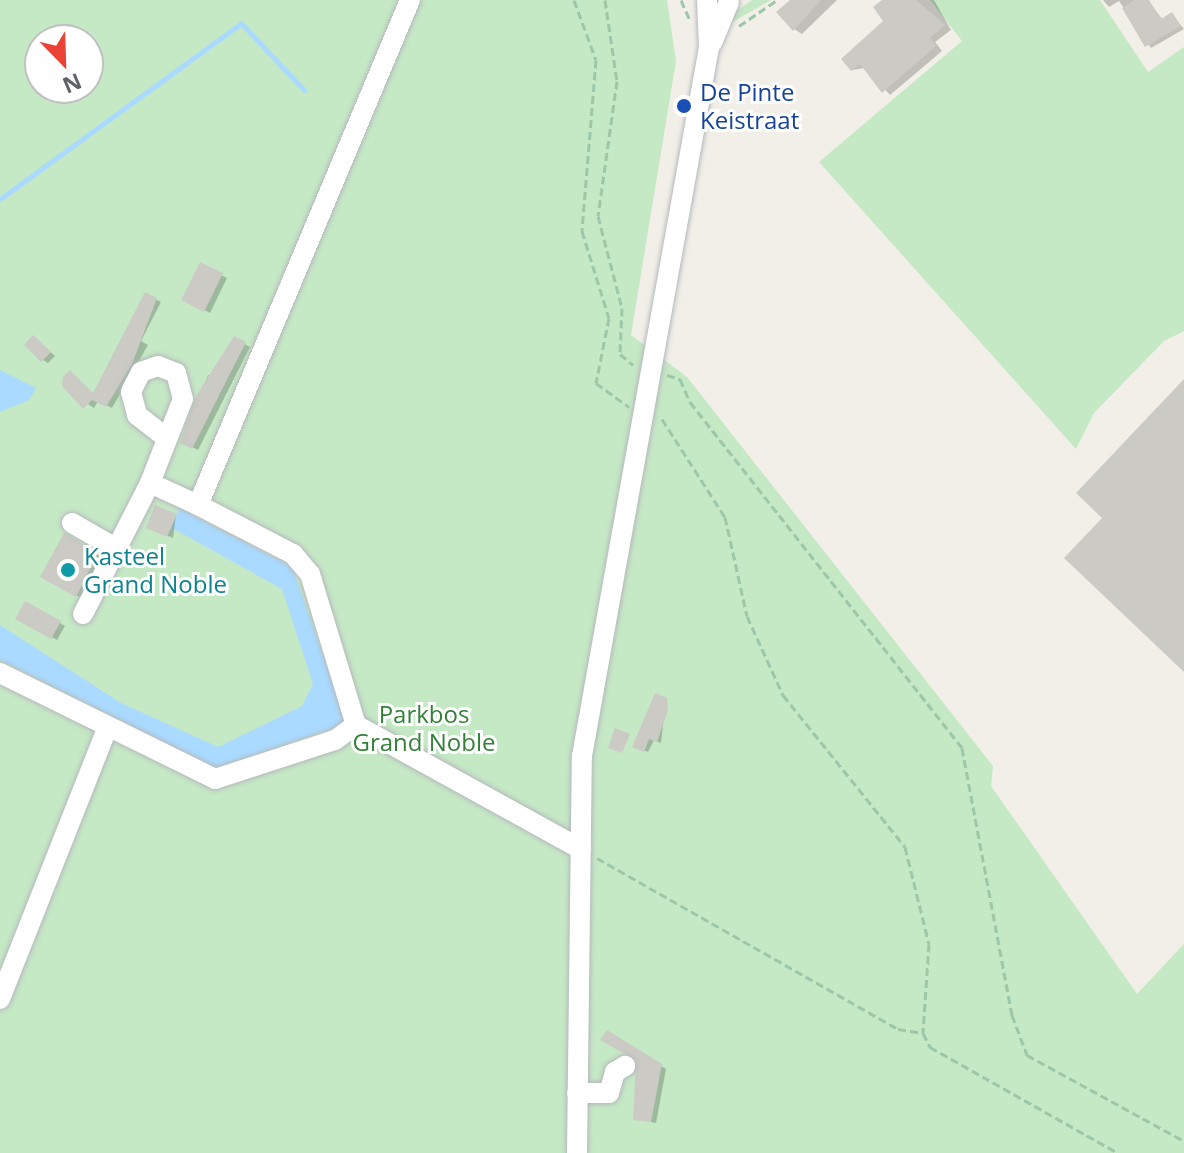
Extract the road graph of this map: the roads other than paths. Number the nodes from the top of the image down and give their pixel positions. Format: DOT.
graph roads {
  1 [pos="410,0"];
  2 [pos="721,0"];
  3 [pos="164,436"];
  4 [pos="150,483"];
  5 [pos="198,505"];
  6 [pos="72,523"];
  7 [pos="117,549"];
  8 [pos="83,614"];
  9 [pos="0,673"];
  10 [pos="356,725"];
  11 [pos="106,731"];
  12 [pos="581,849"];
  13 [pos="0,999"];
  14 [pos="625,1066"];
  15 [pos="577,1093"];
  16 [pos="577,1153"];
  1 -- 5 [label="street"];
  2 -- 12 [label="street"];
  3 -- 4 [label="street"];
  4 -- 5 [label="street"];
  4 -- 7 [label="street"];
  5 -- 10 [label="street"];
  6 -- 7 [label="street"];
  7 -- 8 [label="street"];
  9 -- 11 [label="street"];
  10 -- 11 [label="street"];
  10 -- 12 [label="street"];
  11 -- 13 [label="street"];
  12 -- 15 [label="street"];
  14 -- 15 [label="street"];
  15 -- 16 [label="street"];
}
